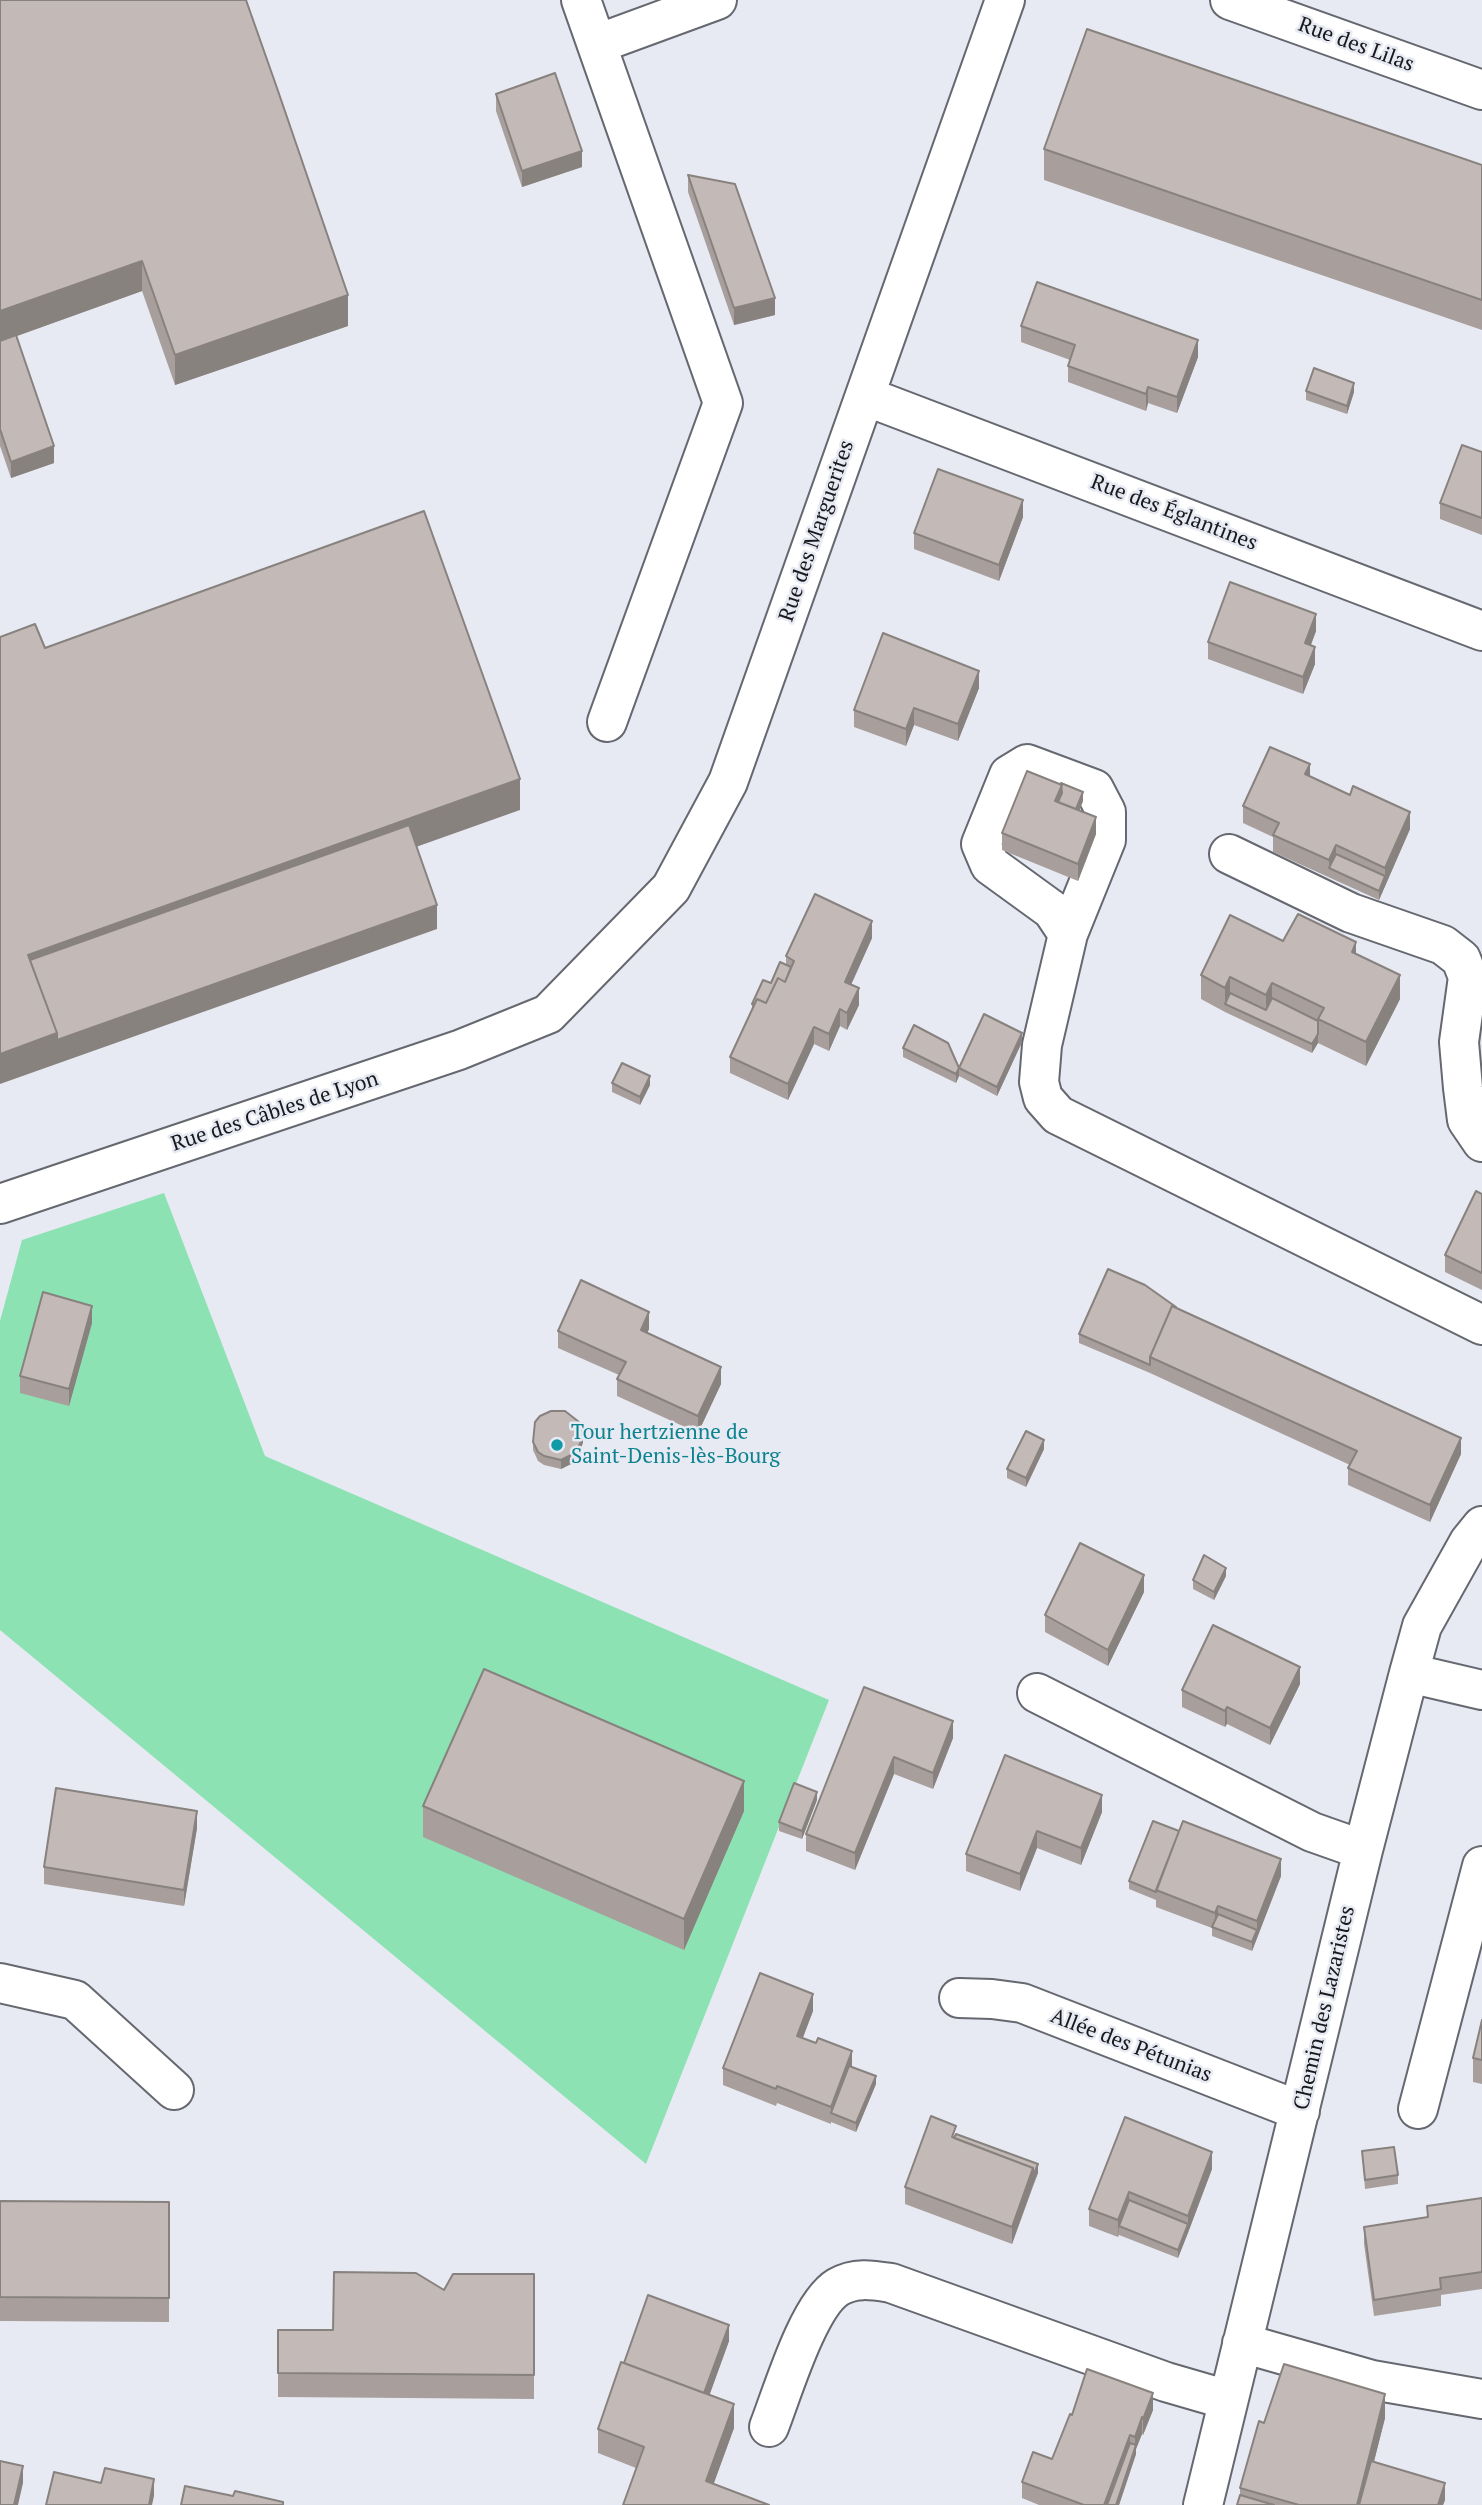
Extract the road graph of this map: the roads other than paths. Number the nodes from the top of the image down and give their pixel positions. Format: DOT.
graph roads {
  1 [pos="581,0"];
  2 [pos="717,0"];
  3 [pos="1004,0"];
  4 [pos="1230,0"];
  5 [pos="597,44"];
  6 [pos="1482,90"];
  7 [pos="865,396"];
  8 [pos="1482,631"];
  9 [pos="607,722"];
  10 [pos="1229,854"];
  11 [pos="1068,934"];
  12 [pos="548,1014"];
  13 [pos="1482,1142"];
  14 [pos="0,1203"];
  15 [pos="1482,1325"];
  16 [pos="1482,1525"];
  17 [pos="1409,1673"];
  18 [pos="1482,1690"];
  19 [pos="1037,1693"];
  20 [pos="1363,1850"];
  21 [pos="1482,1866"];
  22 [pos="0,1983"];
  23 [pos="959,1998"];
  24 [pos="174,2090"];
  25 [pos="1418,2109"];
  26 [pos="1300,2111"];
  27 [pos="1242,2343"];
  28 [pos="1482,2399"];
  29 [pos="1228,2400"];
  30 [pos="769,2427"];
  31 [pos="1203,2505"];
  1 -- 5 [label="street"];
  2 -- 5 [label="street"];
  3 -- 7 [label="street, Rue des Marguerites"];
  4 -- 6 [label="street, Rue des Lilas"];
  5 -- 9 [label="street"];
  7 -- 8 [label="street, Rue des Églantines"];
  7 -- 12 [label="street, Rue des Marguerites"];
  10 -- 13 [label="street"];
  11 -- 15 [label="street"];
  12 -- 14 [label="street, Rue des Câbles de Lyon"];
  16 -- 17 [label="street, Chemin des Lazaristes"];
  17 -- 18 [label="street"];
  17 -- 20 [label="street, Chemin des Lazaristes"];
  19 -- 20 [label="street"];
  20 -- 26 [label="street, Chemin des Lazaristes"];
  21 -- 25 [label="street"];
  22 -- 24 [label="street"];
  23 -- 26 [label="street, Allée des Pétunias"];
  26 -- 27 [label="street, Chemin des Lazaristes"];
  27 -- 28 [label="street"];
  27 -- 29 [label="street, Chemin des Lazaristes"];
  29 -- 30 [label="street"];
  29 -- 31 [label="street, Chemin des Lazaristes"];
}
